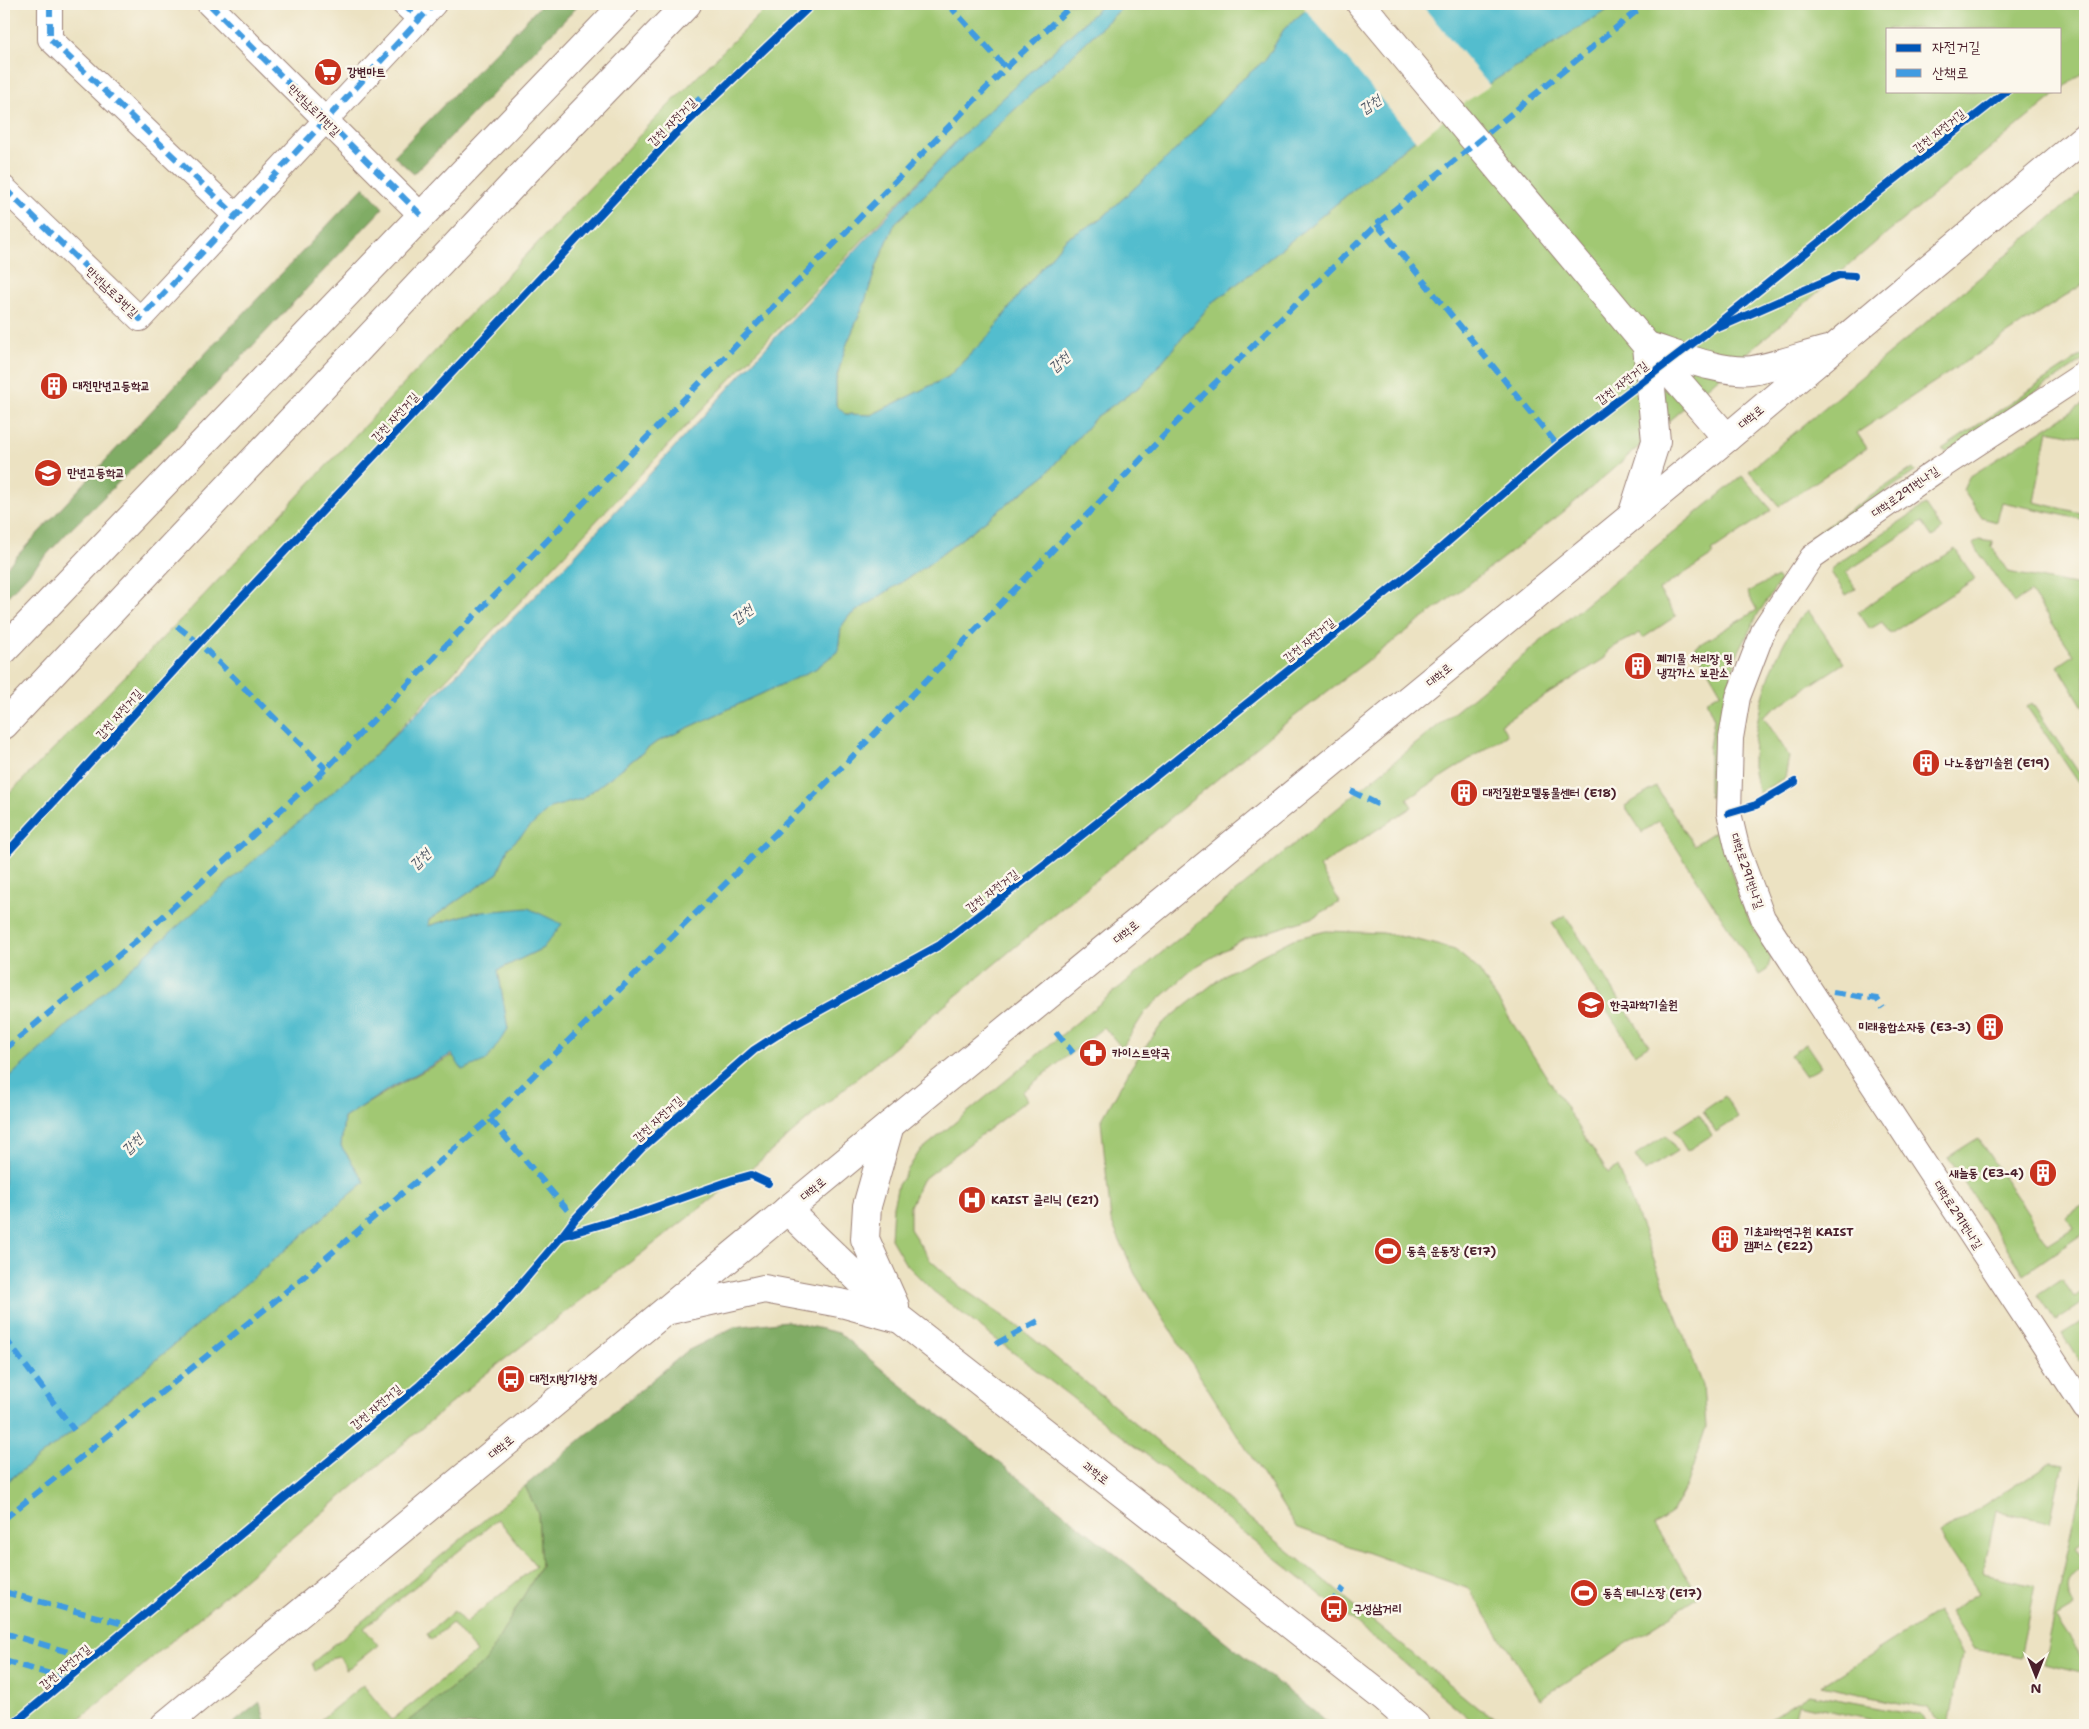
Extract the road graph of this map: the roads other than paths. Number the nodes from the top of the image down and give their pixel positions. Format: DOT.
graph roads {
  1 [pos="50,4"];
  2 [pos="208,4"];
  3 [pos="625,4"];
  4 [pos="687,4"];
  5 [pos="1361,4"];
  6 [pos="419,9"];
  7 [pos="325,121"];
  8 [pos="2085,138"];
  9 [pos="4,188"];
  10 [pos="421,215"];
  11 [pos="236,216"];
  12 [pos="1646,346"];
  13 [pos="1834,348"];
  14 [pos="2085,373"];
  15 [pos="1727,438"];
  16 [pos="1632,516"];
  17 [pos="4,650"];
  18 [pos="4,725"];
  19 [pos="890,1125"];
  20 [pos="787,1210"];
  21 [pos="664,1312"];
  22 [pos="900,1319"];
  23 [pos="2085,1408"];
  24 [pos="165,1725"];
  25 [pos="1415,1725"];
  1 -- 11 [label="street"];
  2 -- 7 [label="street, 만년남로11번길"];
  3 -- 10 [label="main road"];
  4 -- 18 [label="main road"];
  5 -- 12 [label="main road"];
  6 -- 7 [label="street, 만년남로3번길"];
  7 -- 10 [label="street, 만년남로11번길"];
  7 -- 11 [label="street, 만년남로3번길"];
  8 -- 13 [label="main road, 대학로"];
  9 -- 11 [label="street, 만년남로3번길"];
  10 -- 17 [label="main road"];
  12 -- 13 [label="main road"];
  12 -- 15 [label="main road"];
  12 -- 16 [label="main road"];
  13 -- 15 [label="main road, 대학로"];
  14 -- 23 [label="street, 대학로291번나길"];
  15 -- 16 [label="main road, 대학로"];
  16 -- 19 [label="main road, 대학로"];
  19 -- 20 [label="main road, 대학로"];
  19 -- 22 [label="main road"];
  20 -- 21 [label="main road, 대학로"];
  20 -- 22 [label="main road, 과학로"];
  21 -- 22 [label="main road"];
  21 -- 24 [label="main road, 대학로"];
  22 -- 25 [label="main road, 과학로"];
}
